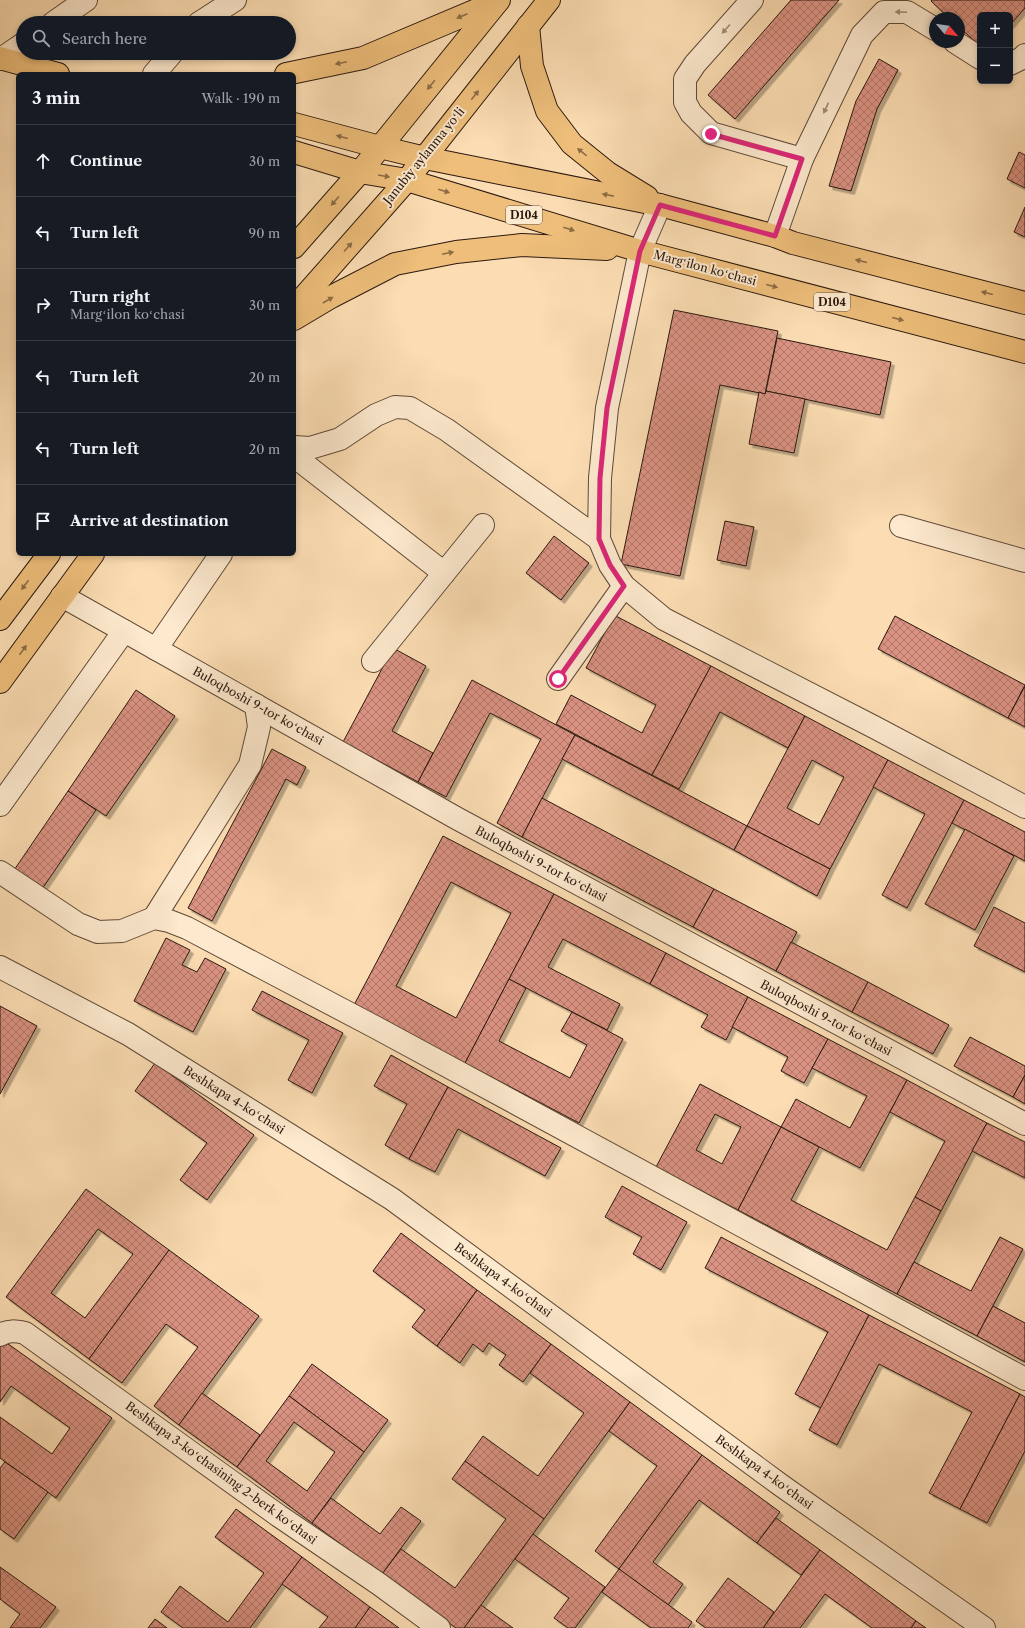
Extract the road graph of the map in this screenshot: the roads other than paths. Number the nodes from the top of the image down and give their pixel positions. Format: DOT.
graph roads {
  1 [pos="86,0"];
  2 [pos="235,0"];
  3 [pos="549,0"];
  4 [pos="752,0"];
  5 [pos="499,1"];
  6 [pos="63,16"];
  7 [pos="210,16"];
  8 [pos="929,25"];
  9 [pos="528,26"];
  10 [pos="964,48"];
  11 [pos="16,49"];
  12 [pos="1025,54"];
  13 [pos="977,56"];
  14 [pos="1,59"];
  15 [pos="166,60"];
  16 [pos="1013,62"];
  17 [pos="50,72"];
  18 [pos="156,72"];
  19 [pos="296,72"];
  20 [pos="296,125"];
  21 [pos="380,147"];
  22 [pos="296,153"];
  23 [pos="425,158"];
  24 [pos="802,159"];
  25 [pos="360,172"];
  26 [pos="407,180"];
  27 [pos="660,205"];
  28 [pos="775,236"];
  29 [pos="296,245"];
  30 [pos="640,251"];
  31 [pos="1025,303"];
  32 [pos="296,306"];
  33 [pos="296,318"];
  34 [pos="1025,352"];
  35 [pos="296,447"];
  36 [pos="296,458"];
  37 [pos="483,525"];
  38 [pos="901,526"];
  39 [pos="599,539"];
  40 [pos="47,556"];
  41 [pos="92,556"];
  42 [pos="220,556"];
  43 [pos="1025,561"];
  44 [pos="444,573"];
  45 [pos="624,586"];
  46 [pos="62,596"];
  47 [pos="0,619"];
  48 [pos="124,631"];
  49 [pos="156,649"];
  50 [pos="373,661"];
  51 [pos="558,679"];
  52 [pos="0,682"];
  53 [pos="256,705"];
  54 [pos="0,805"];
  55 [pos="1025,807"];
  56 [pos="0,872"];
  57 [pos="154,918"];
  58 [pos="0,967"];
  59 [pos="1025,1124"];
  60 [pos="0,1335"];
  61 [pos="1025,1379"];
  62 [pos="439,1628"];
  63 [pos="984,1628"];
  1 -- 6 [label="street"];
  2 -- 7 [label="street"];
  3 -- 9 [label="main road, Janubiy aylanma yoʻli"];
  4 -- 24 [label="street, one-way"];
  5 -- 19 [label="main road, one-way"];
  5 -- 21 [label="main road, one-way"];
  8 -- 24 [label="street, one-way"];
  23 -- 9 [label="main road, Janubiy aylanma yoʻli, one-way"];
  27 -- 9 [label="main road, one-way"];
  10 -- 13 [label="street"];
  11 -- 14 [label="street"];
  12 -- 16 [label="street"];
  14 -- 17 [label="main road"];
  15 -- 18 [label="street"];
  21 -- 20 [label="main road, one-way"];
  21 -- 23 [label="main road"];
  21 -- 25 [label="main road"];
  22 -- 25 [label="main road, Margʻilon koʻchasi / D104"];
  23 -- 26 [label="main road, Janubiy aylanma yoʻli"];
  27 -- 23 [label="main road, one-way"];
  24 -- 28 [label="street"];
  25 -- 26 [label="main road, Margʻilon koʻchasi / D104, one-way"];
  25 -- 29 [label="main road, one-way"];
  26 -- 30 [label="main road, Margʻilon koʻchasi / D104, one-way"];
  32 -- 26 [label="main road, Janubiy aylanma yoʻli, one-way"];
  27 -- 28 [label="main road"];
  27 -- 30 [label="street"];
  31 -- 28 [label="main road, one-way"];
  33 -- 30 [label="main road, one-way"];
  30 -- 34 [label="main road, Margʻilon koʻchasi / D104, one-way"];
  30 -- 39 [label="street"];
  35 -- 39 [label="street"];
  36 -- 44 [label="street"];
  37 -- 44 [label="street"];
  38 -- 43 [label="street"];
  39 -- 45 [label="street"];
  40 -- 47 [label="main road, one-way"];
  41 -- 46 [label="main road"];
  42 -- 49 [label="street"];
  44 -- 50 [label="street"];
  45 -- 51 [label="street"];
  45 -- 55 [label="street"];
  46 -- 48 [label="street, Buloqboshi 9-tor koʻchasi"];
  52 -- 46 [label="main road, one-way"];
  48 -- 49 [label="street, Buloqboshi 9-tor koʻchasi"];
  48 -- 54 [label="street"];
  49 -- 53 [label="street, Buloqboshi 9-tor koʻchasi"];
  53 -- 57 [label="street"];
  53 -- 59 [label="street, Buloqboshi 9-tor koʻchasi"];
  56 -- 57 [label="street"];
  57 -- 61 [label="street"];
  58 -- 63 [label="street, Beshkapa 4-koʻchasi"];
  60 -- 62 [label="street, Beshkapa 3-koʻchasining 2-berk koʻchasi"];
}
